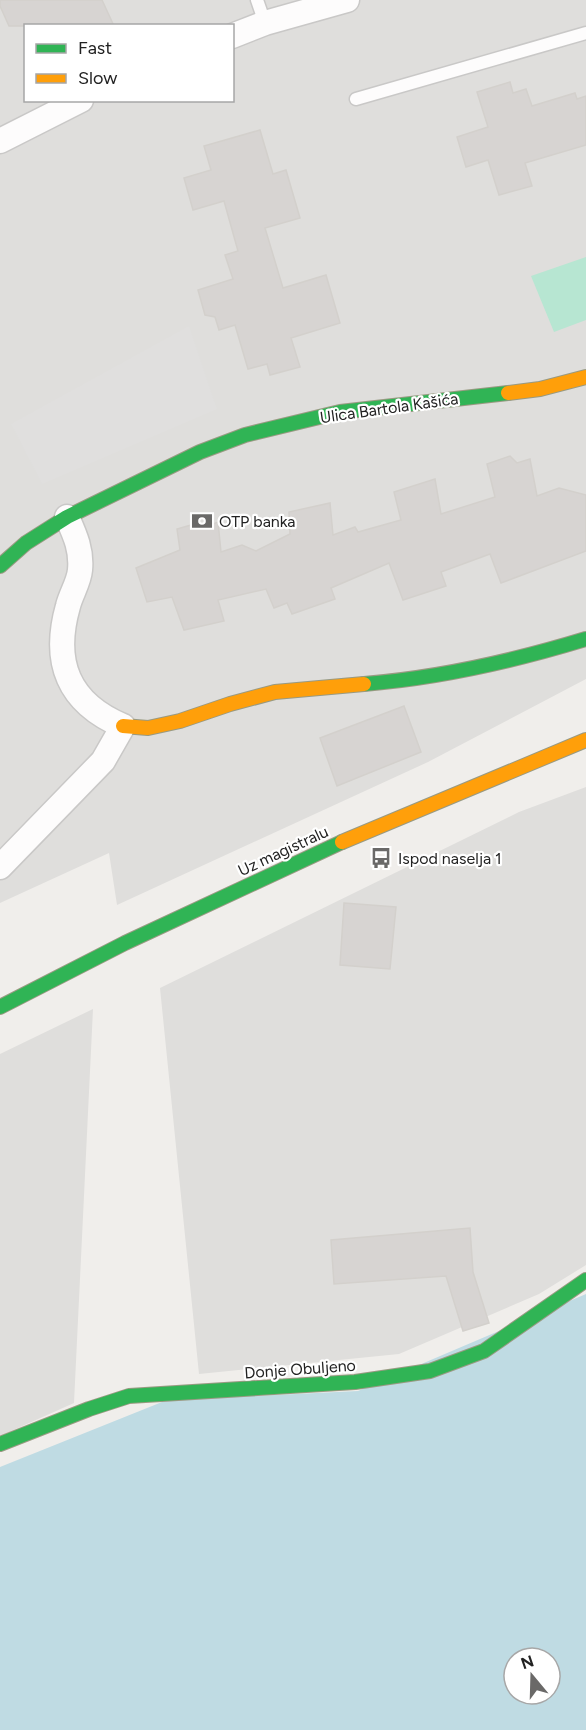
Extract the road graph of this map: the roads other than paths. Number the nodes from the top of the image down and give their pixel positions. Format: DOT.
graph roads {
  1 [pos="257,0"];
  2 [pos="347,0"];
  3 [pos="265,23"];
  4 [pos="586,33"];
  5 [pos="234,35"];
  6 [pos="356,99"];
  7 [pos="77,102"];
  8 [pos="0,141"];
  9 [pos="586,377"];
  10 [pos="67,517"];
  11 [pos="0,566"];
  12 [pos="586,639"];
  13 [pos="123,726"];
  14 [pos="586,740"];
  15 [pos="0,867"];
  16 [pos="0,1007"];
  17 [pos="586,1280"];
  18 [pos="0,1444"];
  1 -- 3 [label="lane"];
  2 -- 3 [label="street"];
  3 -- 5 [label="street"];
  4 -- 6 [label="lane"];
  7 -- 8 [label="street"];
  9 -- 10 [label="street, Ulica Bartola Kašića"];
  10 -- 11 [label="street, Ulica Bartola Kašića"];
  10 -- 13 [label="street"];
  12 -- 13 [label="street"];
  13 -- 15 [label="street"];
  14 -- 16 [label="street, Uz magistralu"];
  17 -- 18 [label="street, Donje Obuljeno"];
}
